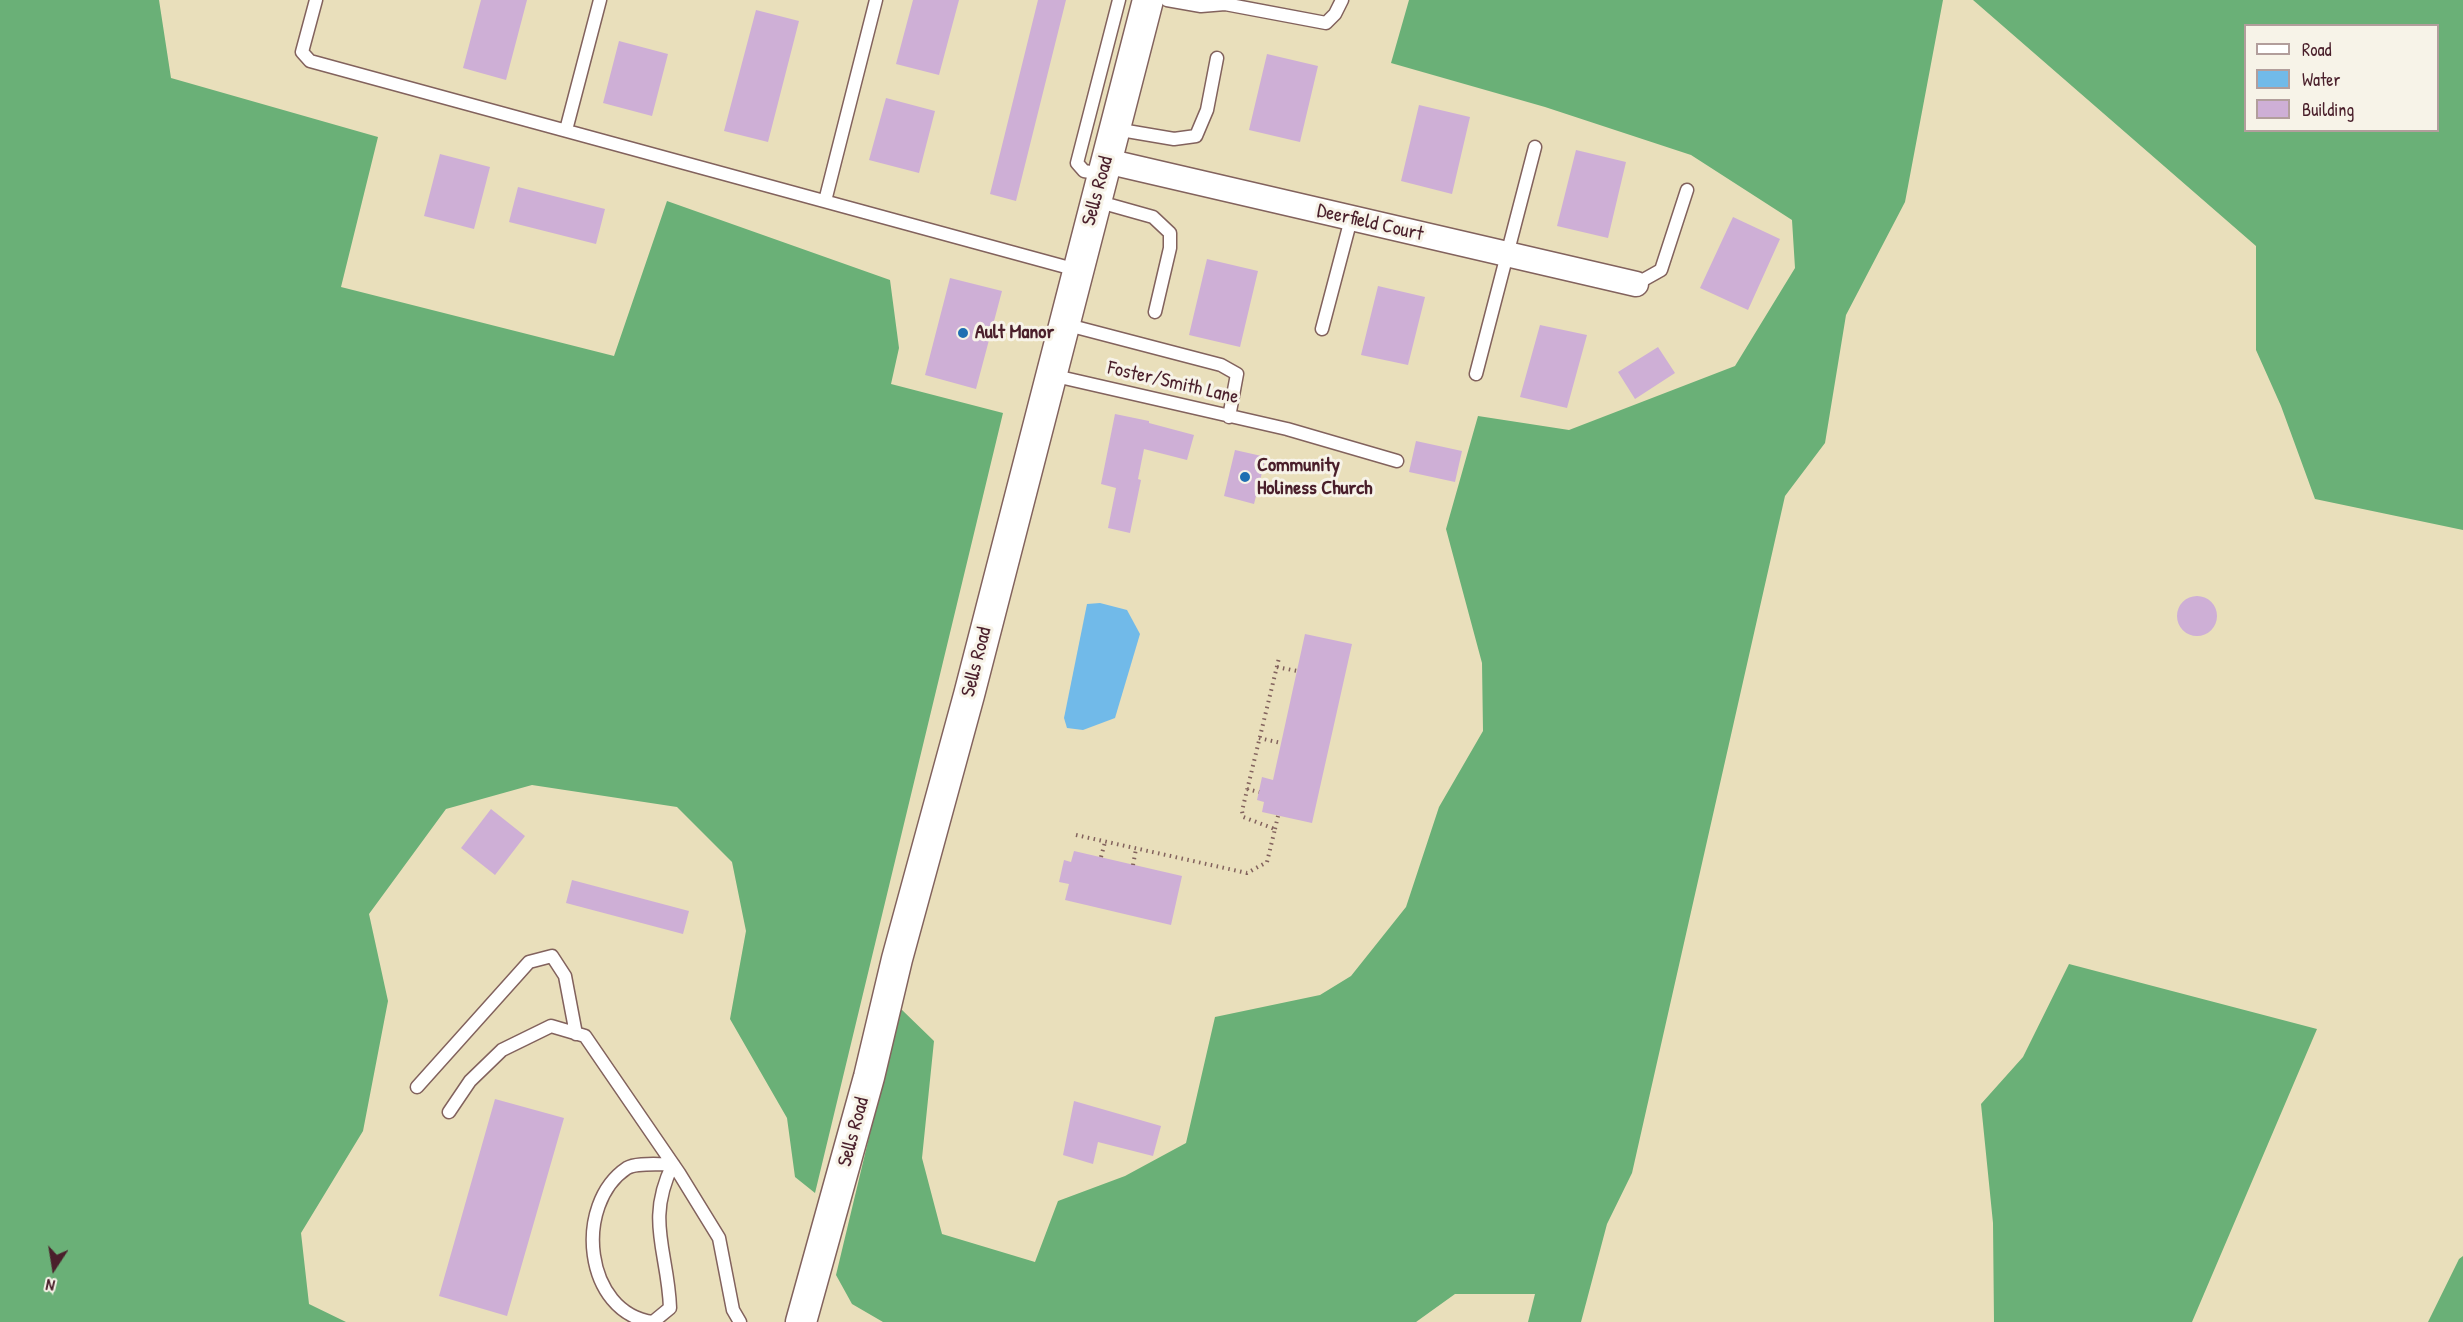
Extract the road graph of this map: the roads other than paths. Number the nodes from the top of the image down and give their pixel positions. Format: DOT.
graph roads {
  1 [pos="316,0"];
  2 [pos="600,0"];
  3 [pos="876,0"];
  4 [pos="1119,0"];
  5 [pos="1167,0"];
  6 [pos="1342,0"];
  7 [pos="1206,3"];
  8 [pos="1132,18"];
  9 [pos="1217,58"];
  10 [pos="1109,96"];
  11 [pos="1114,129"];
  12 [pos="566,130"];
  13 [pos="1535,147"];
  14 [pos="1101,179"];
  15 [pos="1687,189"];
  16 [pos="825,201"];
  17 [pos="1351,219"];
  18 [pos="1506,254"];
  19 [pos="1077,270"];
  20 [pos="1636,284"];
  21 [pos="1155,312"];
  22 [pos="1063,324"];
  23 [pos="1322,329"];
  24 [pos="1050,374"];
  25 [pos="1476,374"];
  26 [pos="1230,417"];
  27 [pos="1397,461"];
  28 [pos="576,1034"];
  29 [pos="417,1087"];
  30 [pos="449,1112"];
  31 [pos="673,1164"];
  32 [pos="740,1322"];
  33 [pos="801,1322"];
  1 -- 12 [label="lane"];
  2 -- 12 [label="lane"];
  3 -- 16 [label="lane"];
  4 -- 8 [label="lane"];
  5 -- 7 [label="lane"];
  6 -- 7 [label="lane"];
  8 -- 10 [label="street, Sells Road"];
  9 -- 11 [label="lane"];
  10 -- 11 [label="street, Sells Road"];
  10 -- 14 [label="lane"];
  11 -- 14 [label="street, Sells Road"];
  12 -- 16 [label="lane"];
  13 -- 18 [label="lane"];
  14 -- 17 [label="street, Deerfield Court"];
  14 -- 19 [label="street, Sells Road"];
  14 -- 21 [label="lane"];
  15 -- 20 [label="lane"];
  16 -- 19 [label="lane"];
  17 -- 18 [label="street, Deerfield Court"];
  17 -- 23 [label="lane"];
  18 -- 20 [label="street, Deerfield Court"];
  18 -- 25 [label="lane"];
  19 -- 22 [label="street, Sells Road"];
  22 -- 24 [label="street, Sells Road"];
  22 -- 26 [label="lane"];
  24 -- 26 [label="lane, Foster/Smith Lane"];
  24 -- 33 [label="street, Sells Road"];
  26 -- 27 [label="lane, Foster/Smith Lane"];
  28 -- 29 [label="lane"];
  28 -- 30 [label="lane"];
  28 -- 31 [label="lane"];
  31 -- 31 [label="lane"];
  31 -- 32 [label="lane"];
}
